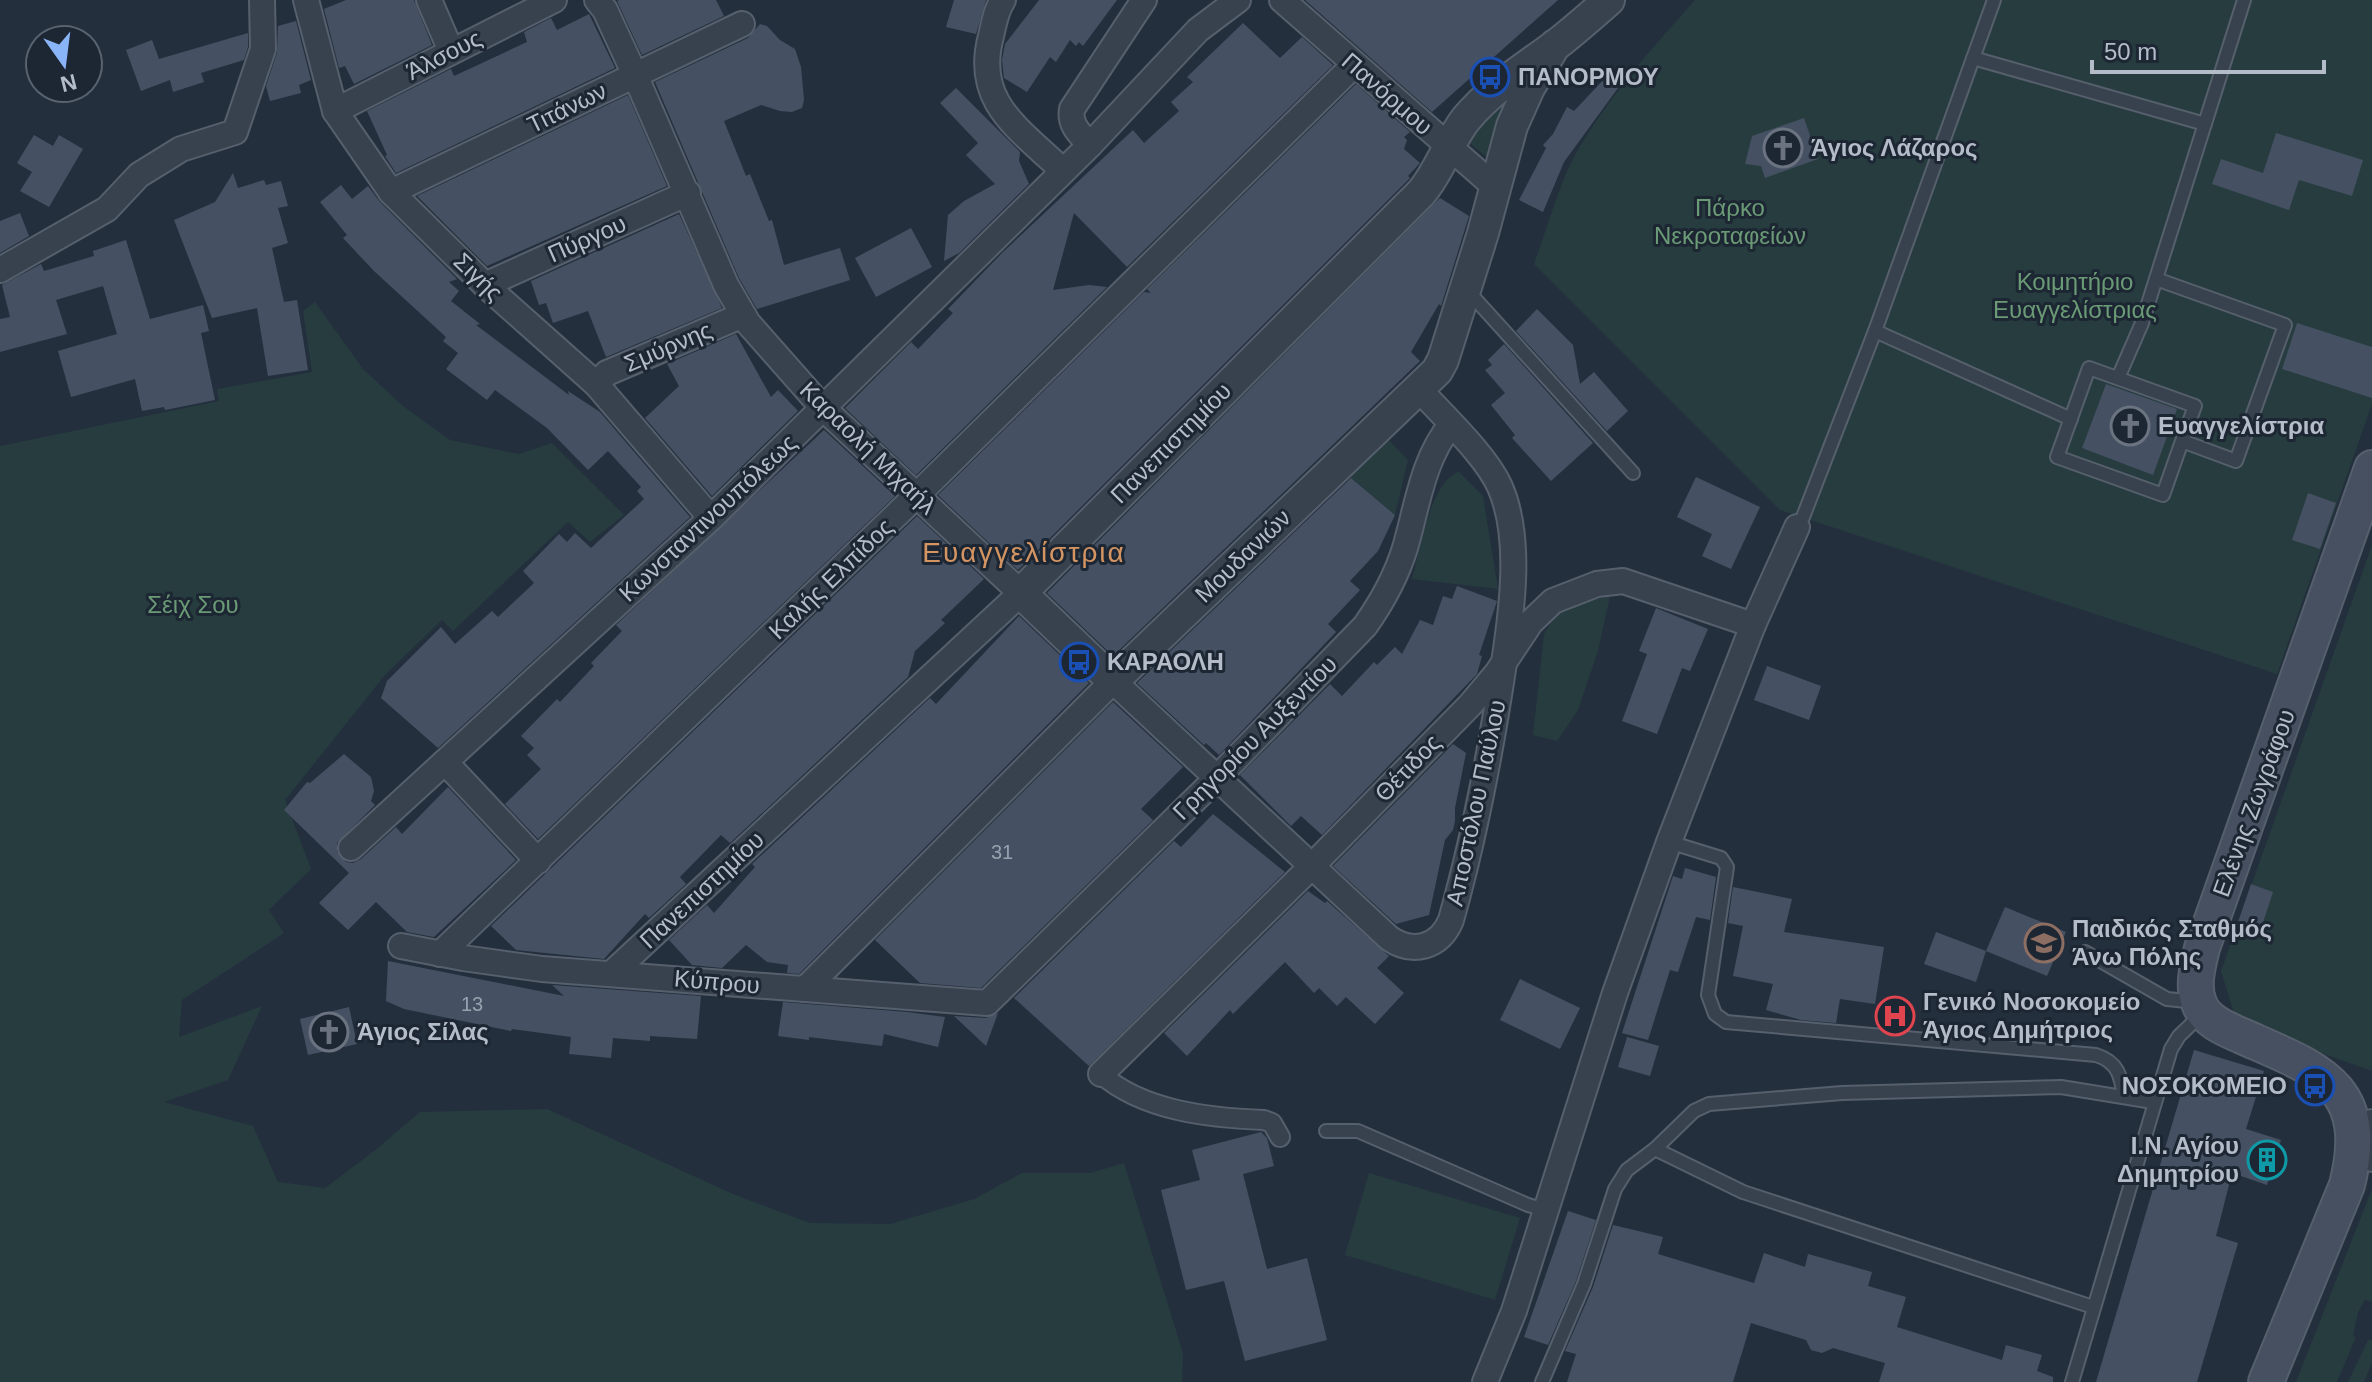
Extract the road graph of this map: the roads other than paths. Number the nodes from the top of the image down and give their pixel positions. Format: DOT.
graph roads {
  1 [pos="262,0"];
  2 [pos="306,0"];
  3 [pos="429,0"];
  4 [pos="554,0"];
  5 [pos="597,0"];
  6 [pos="1003,0"];
  7 [pos="1144,0"];
  8 [pos="1238,0"];
  9 [pos="1282,0"];
  10 [pos="1609,0"];
  11 [pos="1994,0"];
  12 [pos="2244,0"];
  13 [pos="742,24"];
  14 [pos="1555,45"];
  15 [pos="451,51"];
  16 [pos="1973,58"];
  17 [pos="1354,65"];
  18 [pos="635,75"];
  19 [pos="335,111"];
  20 [pos="2205,124"];
  21 [pos="1090,145"];
  22 [pos="1449,148"];
  23 [pos="1063,171"];
  24 [pos="1494,186"];
  25 [pos="391,192"];
  26 [pos="688,193"];
  27 [pos="0,270"];
  28 [pos="2156,279"];
  29 [pos="485,285"];
  30 [pos="1465,288"];
  31 [pos="743,315"];
  32 [pos="1875,331"];
  33 [pos="2118,378"];
  34 [pos="596,384"];
  35 [pos="1419,389"];
  36 [pos="823,408"];
  37 [pos="2071,419"];
  38 [pos="1451,425"];
  39 [pos="2182,441"];
  40 [pos="2372,468"];
  41 [pos="1633,473"];
  42 [pos="916,496"];
  43 [pos="711,518"];
  44 [pos="1800,522"];
  45 [pos="1021,593"];
  46 [pos="1753,625"];
  47 [pos="1504,663"];
  48 [pos="1113,681"];
  49 [pos="445,762"];
  50 [pos="1217,778"];
  51 [pos="1669,842"];
  52 [pos="351,848"];
  53 [pos="538,861"];
  54 [pos="1312,866"];
  55 [pos="1395,942"];
  56 [pos="401,946"];
  57 [pos="2085,952"];
  58 [pos="440,954"];
  59 [pos="611,974"];
  60 [pos="805,989"];
  61 [pos="987,1003"];
  62 [pos="2201,1008"];
  63 [pos="1101,1074"];
  64 [pos="2124,1097"];
  65 [pos="2153,1102"];
  66 [pos="1326,1131"];
  67 [pos="1280,1137"];
  68 [pos="2366,1144"];
  69 [pos="1655,1149"];
  70 [pos="1546,1210"];
  71 [pos="2093,1307"];
  72 [pos="1485,1382"];
  73 [pos="1542,1382"];
  74 [pos="2072,1382"];
  75 [pos="2266,1382"];
  1 -- 27 [label="street"];
  2 -- 19 [label="street, Σιγής"];
  3 -- 15 [label="street"];
  4 -- 15 [label="street, Άλσους"];
  5 -- 18 [label="street, Καραολή Μιχαήλ"];
  6 -- 23 [label="street"];
  7 -- 21 [label="street"];
  8 -- 21 [label="street, Κωνσταντινουπόλεως"];
  9 -- 17 [label="street, Πανόρμου"];
  10 -- 14 [label="street, Πανεπιστημίου"];
  11 -- 16 [label="lane"];
  12 -- 20 [label="lane"];
  13 -- 18 [label="street, Τιτάνων"];
  14 -- 22 [label="street, Πανεπιστημίου"];
  14 -- 24 [label="street, Μουδανιών"];
  15 -- 19 [label="street, Άλσους"];
  16 -- 20 [label="lane"];
  16 -- 32 [label="lane"];
  17 -- 22 [label="street, Πανόρμου"];
  17 -- 42 [label="street, Καλής Ελπίδος"];
  18 -- 25 [label="street, Τιτάνων"];
  18 -- 26 [label="street, Καραολή Μιχαήλ"];
  19 -- 25 [label="street, Σιγής"];
  20 -- 28 [label="lane"];
  21 -- 23 [label="street, Κωνσταντινουπόλεως"];
  22 -- 24 [label="street, Πανόρμου"];
  22 -- 45 [label="street, Πανεπιστημίου"];
  23 -- 36 [label="street, Κωνσταντινουπόλεως"];
  24 -- 30 [label="street, Μουδανιών"];
  25 -- 29 [label="street, Σιγής"];
  26 -- 29 [label="street, Πύργου"];
  26 -- 31 [label="street, Καραολή Μιχαήλ"];
  28 -- 33 [label="lane"];
  28 -- 39 [label="lane"];
  29 -- 34 [label="street, Σιγής"];
  30 -- 35 [label="street, Μουδανιών"];
  30 -- 41 [label="lane"];
  31 -- 34 [label="street, Σμύρνης"];
  31 -- 36 [label="street, Καραολή Μιχαήλ"];
  32 -- 37 [label="lane"];
  32 -- 44 [label="lane"];
  33 -- 37 [label="lane"];
  33 -- 39 [label="lane"];
  34 -- 43 [label="street, Σιγής"];
  35 -- 38 [label="street"];
  35 -- 48 [label="street, Μουδανιών"];
  36 -- 42 [label="street, Καραολή Μιχαήλ"];
  36 -- 43 [label="street, Κωνσταντινουπόλεως"];
  37 -- 39 [label="lane"];
  38 -- 47 [label="street"];
  38 -- 50 [label="street, Γρηγορίου Αυξεντίου"];
  40 -- 62 [label="main road, Ελένης Ζωγράφου"];
  42 -- 45 [label="street, Καραολή Μιχαήλ"];
  42 -- 53 [label="street, Καλής Ελπίδος"];
  43 -- 49 [label="street, Κωνσταντινουπόλεως"];
  44 -- 46 [label="street"];
  45 -- 48 [label="street, Καραολή Μιχαήλ"];
  45 -- 59 [label="street, Πανεπιστημίου"];
  46 -- 47 [label="street, Θέτιδος"];
  46 -- 51 [label="street"];
  47 -- 54 [label="street, Θέτιδος"];
  47 -- 55 [label="street, Αποστόλου Παύλου"];
  48 -- 50 [label="street, Καραολή Μιχαήλ"];
  48 -- 60 [label="street, Μουδανιών"];
  49 -- 52 [label="street, Κωνσταντινουπόλεως"];
  49 -- 53 [label="street"];
  50 -- 54 [label="street, Καραολή Μιχαήλ"];
  50 -- 61 [label="street, Γρηγορίου Αυξεντίου"];
  51 -- 64 [label="lane"];
  51 -- 70 [label="street"];
  53 -- 58 [label="street, Καλής Ελπίδος"];
  54 -- 55 [label="street, Καραολή Μιχαήλ"];
  54 -- 63 [label="street, Θέτιδος"];
  56 -- 58 [label="street, Κύπρου"];
  57 -- 62 [label="lane"];
  58 -- 59 [label="street, Κύπρου"];
  59 -- 60 [label="street, Κύπρου"];
  60 -- 61 [label="street, Κύπρου"];
  62 -- 65 [label="lane"];
  62 -- 68 [label="main road"];
  63 -- 67 [label="street"];
  64 -- 65 [label="lane"];
  64 -- 69 [label="lane"];
  65 -- 71 [label="lane"];
  66 -- 70 [label="lane"];
  68 -- 75 [label="main road"];
  69 -- 71 [label="lane"];
  69 -- 73 [label="lane"];
  70 -- 72 [label="street"];
  71 -- 74 [label="lane"];
}
